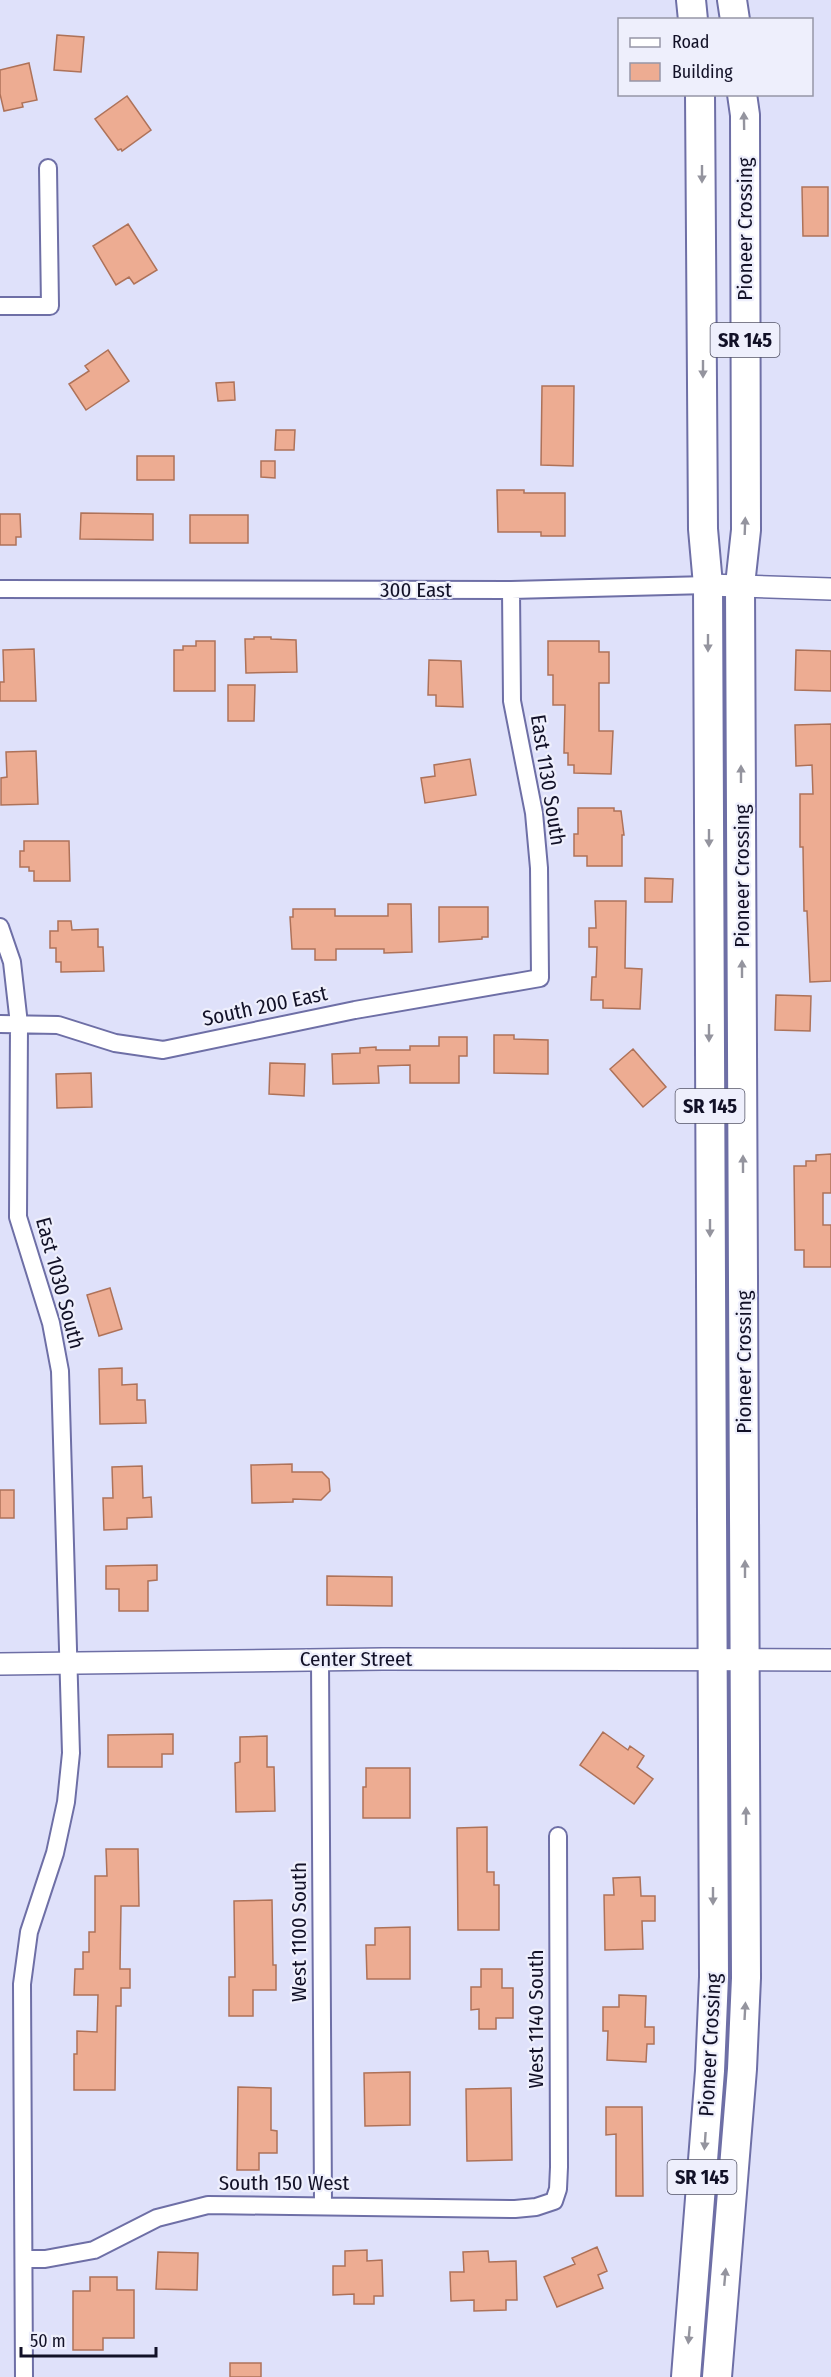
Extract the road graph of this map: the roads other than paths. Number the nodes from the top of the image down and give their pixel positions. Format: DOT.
graph roads {
  1 [pos="692,0"];
  2 [pos="732,0"];
  3 [pos="693,18"];
  4 [pos="735,18"];
  5 [pos="700,96"];
  6 [pos="742,96"];
  7 [pos="48,168"];
  8 [pos="0,306"];
  9 [pos="708,585"];
  10 [pos="740,585"];
  11 [pos="831,588"];
  12 [pos="0,589"];
  13 [pos="511,590"];
  14 [pos="0,927"];
  15 [pos="540,978"];
  16 [pos="0,1024"];
  17 [pos="19,1024"];
  18 [pos="320,1659"];
  19 [pos="712,1659"];
  20 [pos="745,1659"];
  21 [pos="831,1660"];
  22 [pos="68,1662"];
  23 [pos="0,1664"];
  24 [pos="558,1836"];
  25 [pos="554,2201"];
  26 [pos="323,2205"];
  27 [pos="24,2259"];
  28 [pos="24,2377"];
  29 [pos="686,2377"];
  30 [pos="717,2377"];
  1 -- 3 [label="highway"];
  2 -- 4 [label="highway"];
  5 -- 9 [label="highway, Pioneer Crossing / SR 145, one-way"];
  10 -- 6 [label="highway, Pioneer Crossing / SR 145, one-way"];
  7 -- 8 [label="street"];
  9 -- 10 [label="street, 300 East"];
  9 -- 13 [label="street, 300 East"];
  9 -- 19 [label="highway, Pioneer Crossing / SR 145, one-way"];
  10 -- 11 [label="street, 300 East"];
  20 -- 10 [label="highway, Pioneer Crossing / SR 145, one-way"];
  12 -- 13 [label="street, 300 East"];
  13 -- 15 [label="street, East 1130 South"];
  14 -- 17 [label="street, East 1030 South"];
  15 -- 17 [label="street, South 200 East"];
  16 -- 17 [label="street, South 200 East"];
  17 -- 22 [label="street, East 1030 South"];
  18 -- 19 [label="street, Center Street"];
  18 -- 22 [label="street, Center Street"];
  18 -- 26 [label="street, West 1100 South"];
  19 -- 20 [label="street, Center Street"];
  19 -- 29 [label="highway, Pioneer Crossing / SR 145, one-way"];
  20 -- 21 [label="street"];
  30 -- 20 [label="highway, Pioneer Crossing / SR 145, one-way"];
  22 -- 23 [label="street, Center Street"];
  22 -- 27 [label="street, East 1030 South"];
  24 -- 25 [label="street, West 1140 South"];
  25 -- 26 [label="street, South 150 West"];
  26 -- 27 [label="street, South 150 West"];
  27 -- 28 [label="street, East 1030 South"];
}
